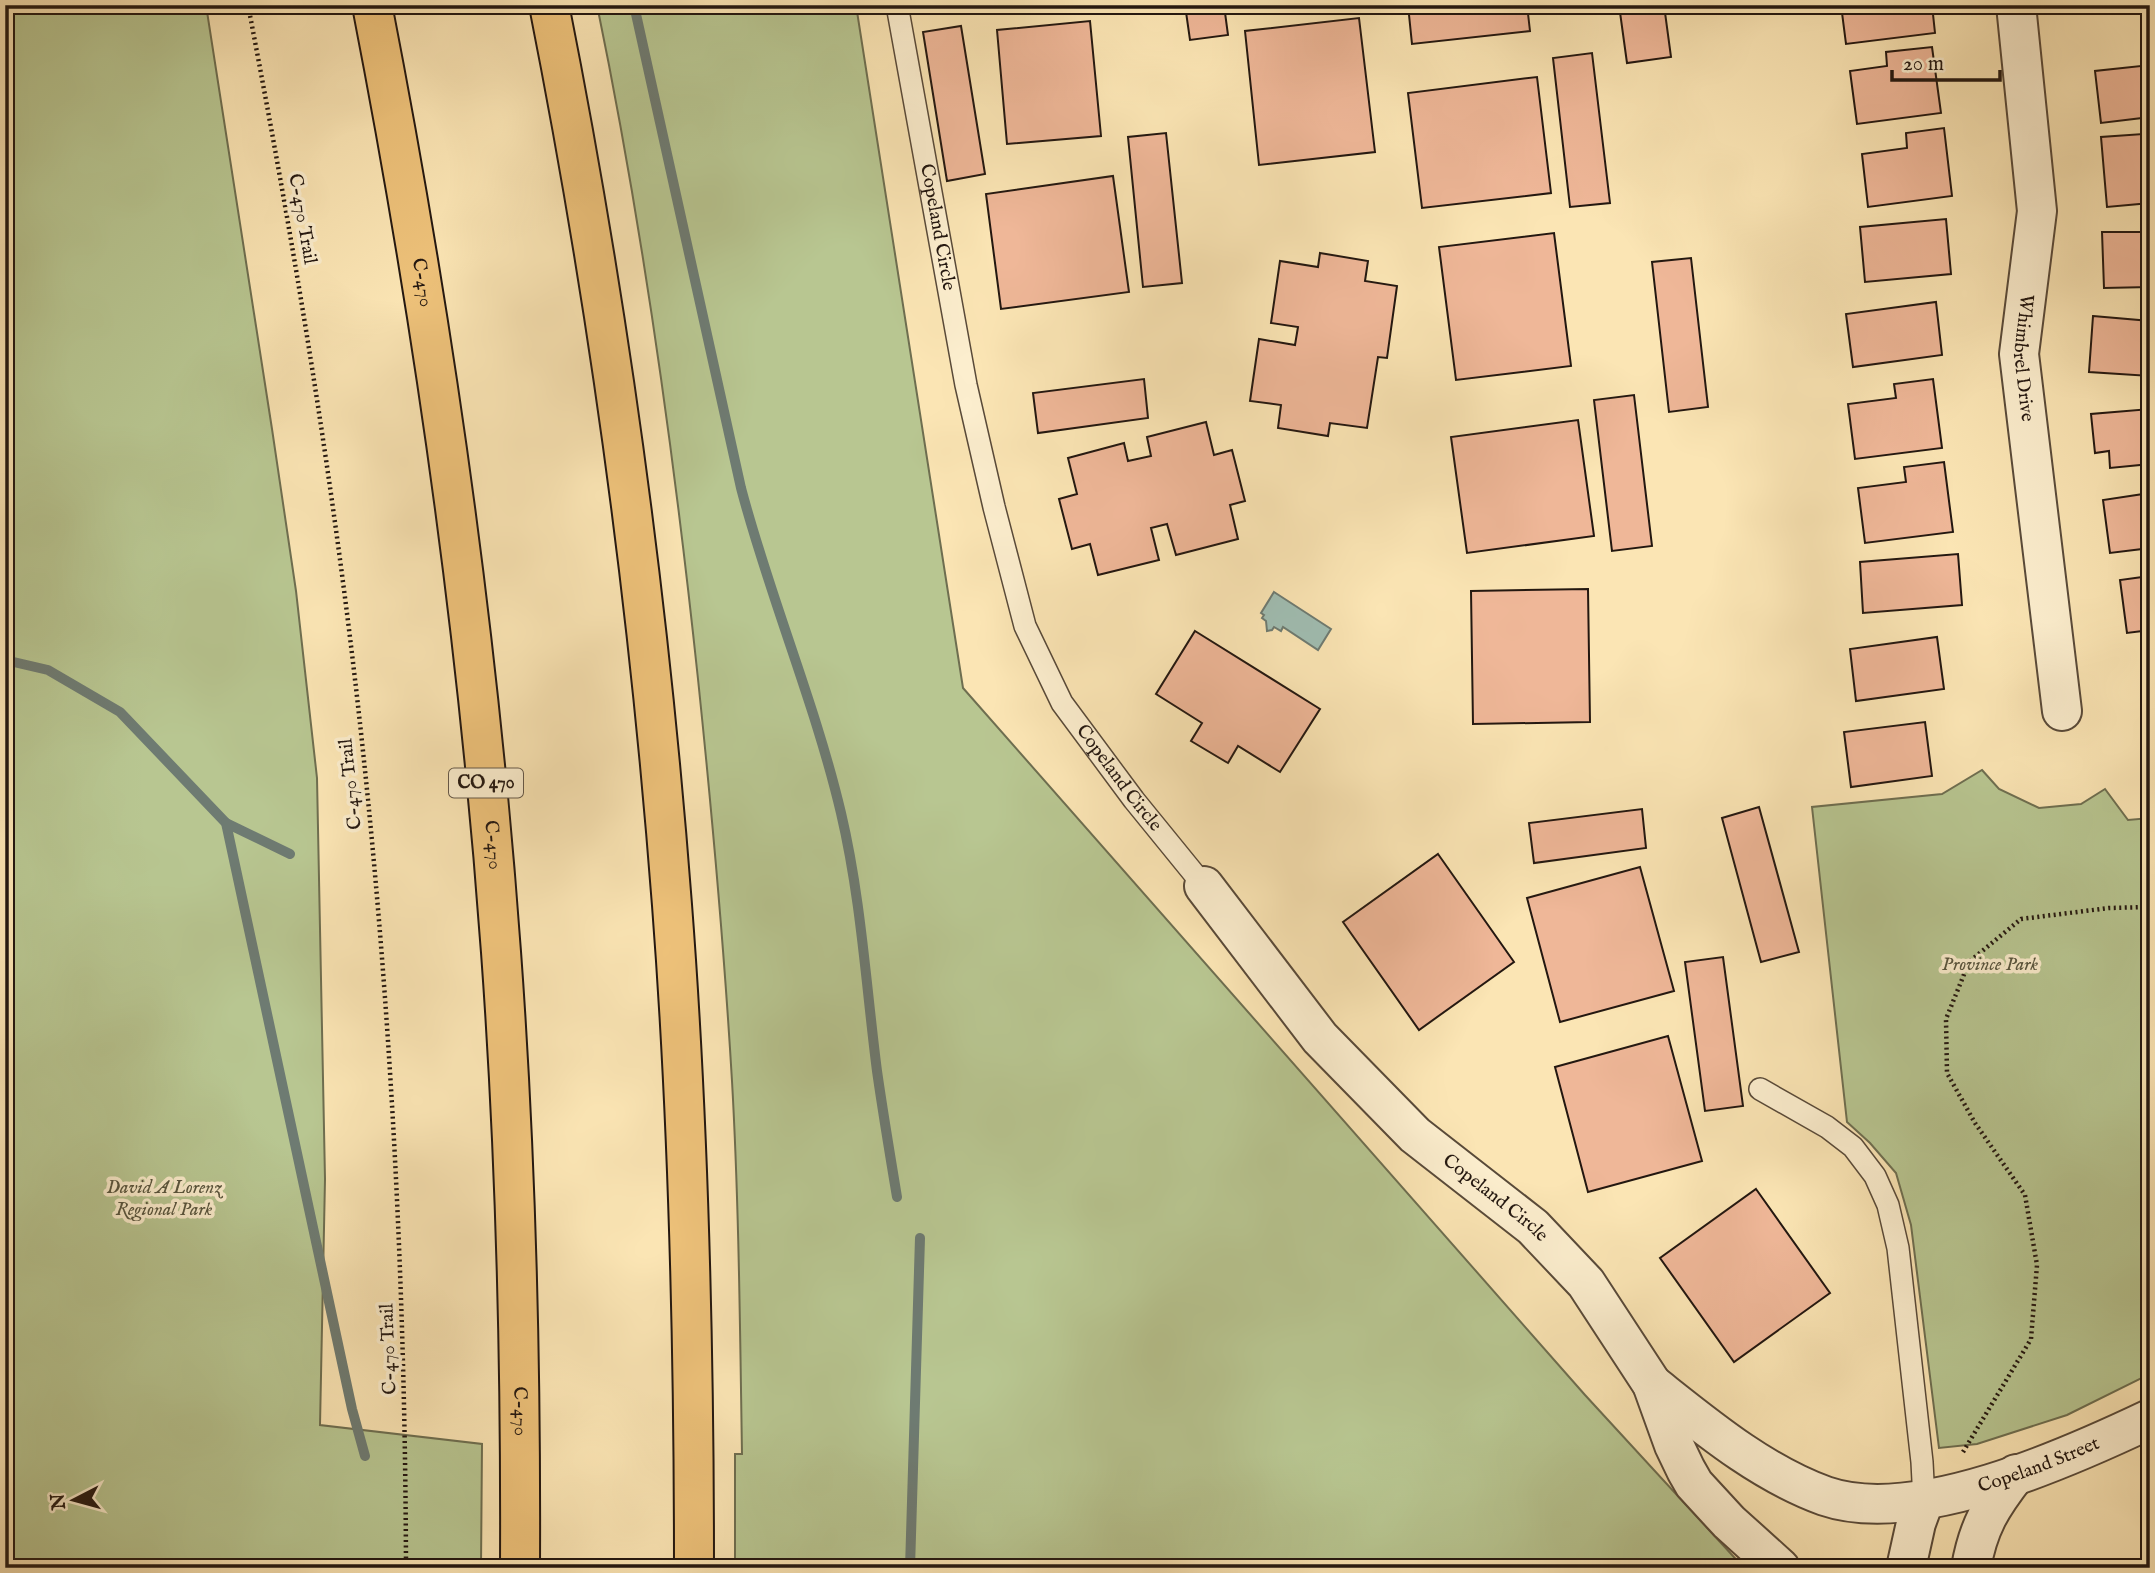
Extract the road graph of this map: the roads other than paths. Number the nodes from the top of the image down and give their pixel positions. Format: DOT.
graph roads {
  1 [pos="372,5"];
  2 [pos="550,5"];
  3 [pos="897,5"];
  4 [pos="2016,5"];
  5 [pos="2062,710"];
  6 [pos="1204,886"];
  7 [pos="1760,1088"];
  8 [pos="1652,1384"];
  9 [pos="2150,1419"];
  10 [pos="2016,1474"];
  11 [pos="1924,1501"];
  12 [pos="520,1568"];
  13 [pos="694,1568"];
  14 [pos="1780,1568"];
  15 [pos="1906,1568"];
  16 [pos="1964,1568"];
  17 [pos="1971,1568"];
  1 -- 12 [label="highway, C-470 / CO 470"];
  2 -- 13 [label="highway"];
  3 -- 6 [label="lane, Copeland Circle"];
  4 -- 5 [label="street, Whimbrel Drive"];
  6 -- 8 [label="street, Copeland Circle"];
  7 -- 11 [label="lane"];
  8 -- 11 [label="street, Copeland Circle"];
  8 -- 14 [label="street, Copeland Circle"];
  9 -- 10 [label="street, Copeland Street"];
  10 -- 11 [label="street, Copeland Street"];
  10 -- 17 [label="street"];
  11 -- 15 [label="street"];
  11 -- 16 [label="street"];
}
